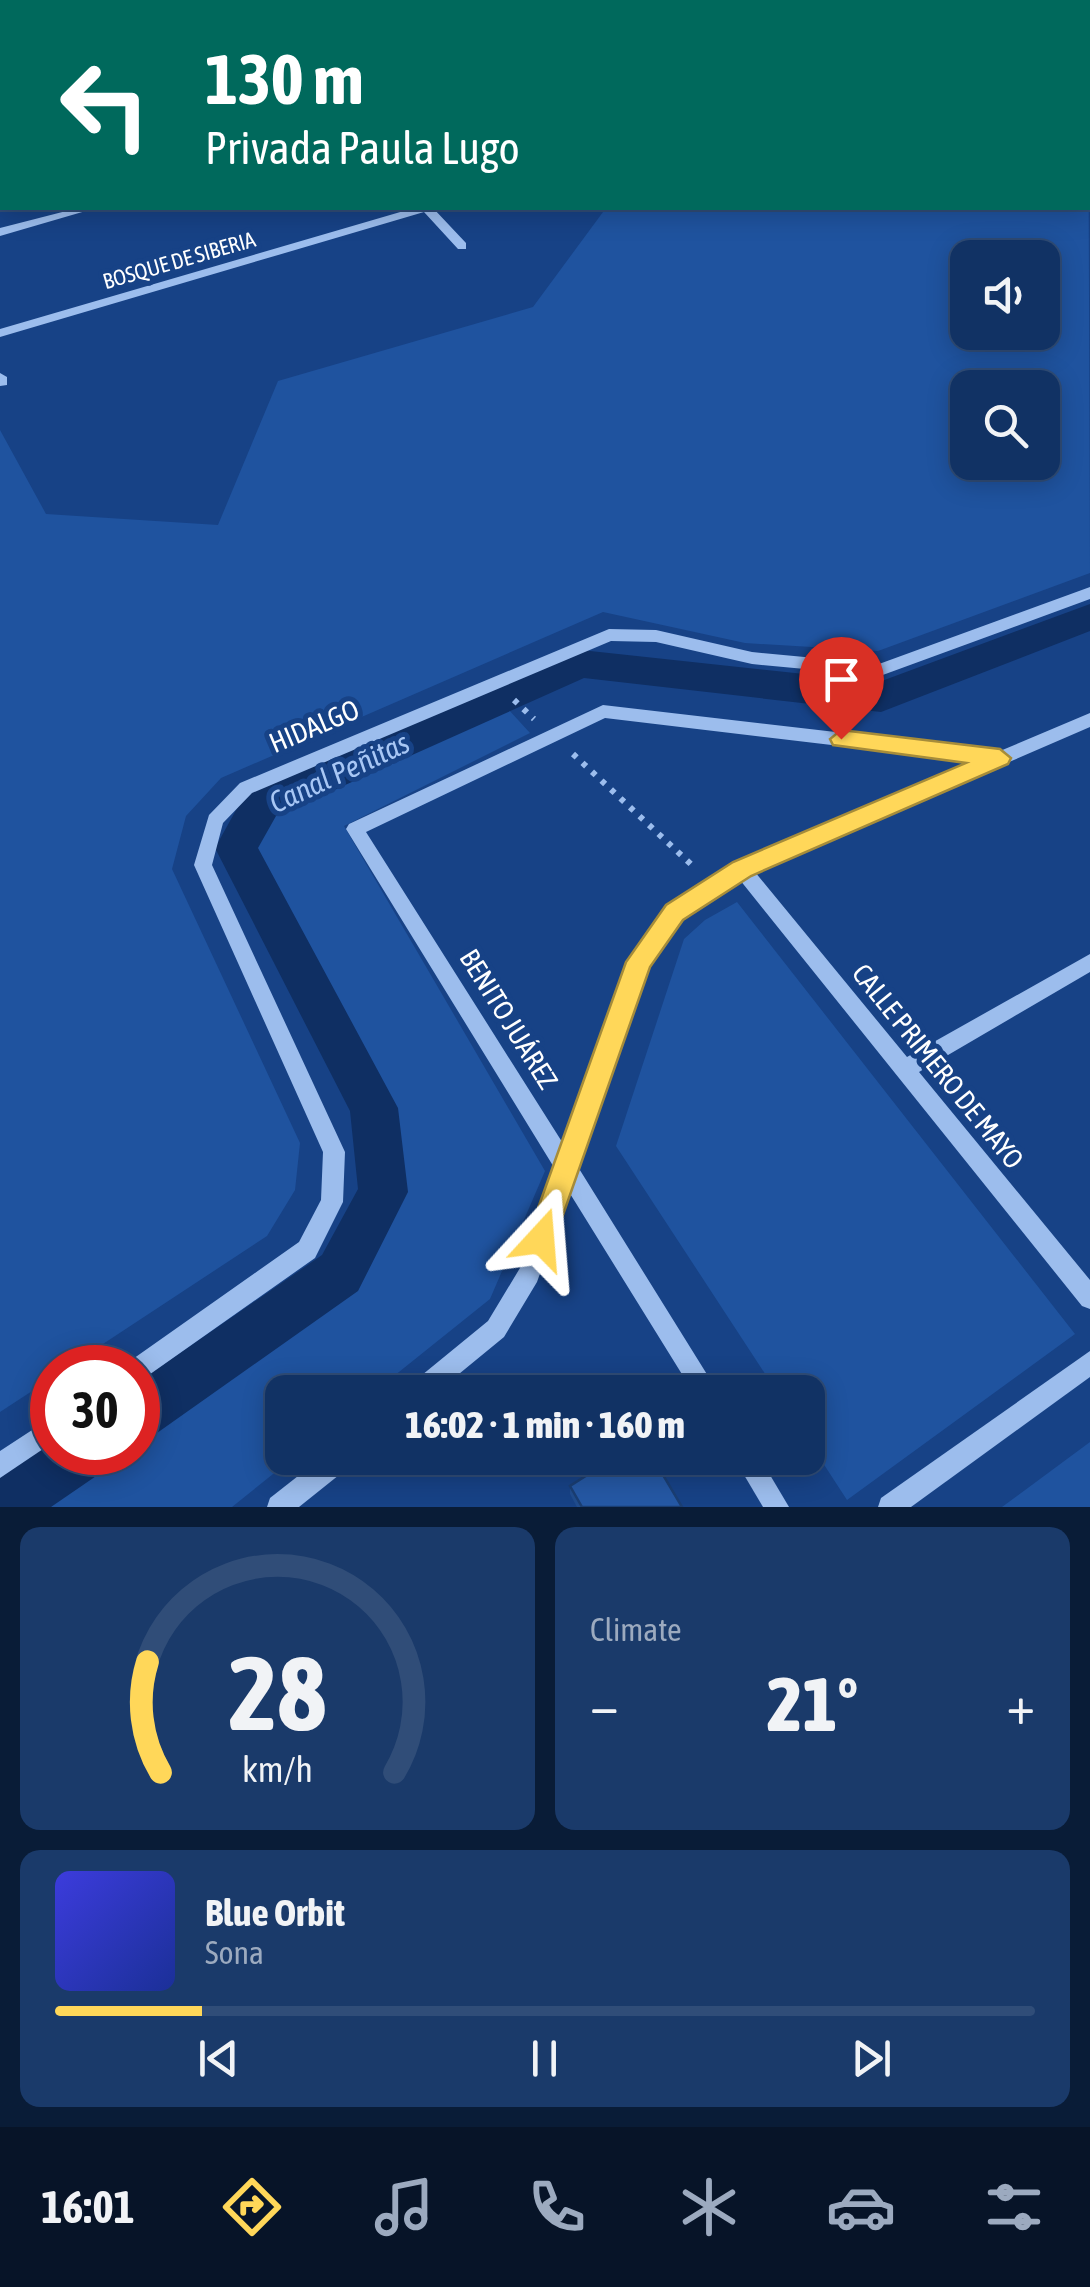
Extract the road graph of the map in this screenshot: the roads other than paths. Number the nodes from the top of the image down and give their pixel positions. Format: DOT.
graph roads {
  1 [pos="82,210"];
  2 [pos="420,210"];
  3 [pos="429,210"];
  4 [pos="0,232"];
  5 [pos="462,246"];
  6 [pos="0,333"];
  7 [pos="1090,592"];
  8 [pos="1090,720"];
  9 [pos="1000,758"];
  10 [pos="742,869"];
  11 [pos="1090,962"];
  12 [pos="905,1069"];
  13 [pos="566,1167"];
  14 [pos="1090,1298"];
  15 [pos="160,1353"];
  16 [pos="1090,1362"];
  17 [pos="440,1375"];
  18 [pos="695,1375"];
  19 [pos="30,1445"];
  20 [pos="0,1466"];
  21 [pos="319,1475"];
  22 [pos="757,1475"];
  23 [pos="279,1507"];
  24 [pos="777,1507"];
  25 [pos="890,1507"];
  1 -- 4 [label="street"];
  2 -- 6 [label="street, BOSQUE DE SIBERIA"];
  3 -- 5 [label="street"];
  7 -- 15 [label="street, HIDALGO"];
  8 -- 9 [label="street"];
  9 -- 10 [label="street"];
  9 -- 13 [label="street, BENITO JUÁREZ"];
  10 -- 12 [label="street, CALLE PRIMERO DE MAYO"];
  10 -- 13 [label="street"];
  11 -- 12 [label="street"];
  12 -- 14 [label="street, CALLE PRIMERO DE MAYO"];
  13 -- 17 [label="street"];
  13 -- 18 [label="street, BENITO JUÁREZ"];
  16 -- 25 [label="street"];
  19 -- 20 [label="street"];
  21 -- 23 [label="street"];
  22 -- 24 [label="street"];
}
